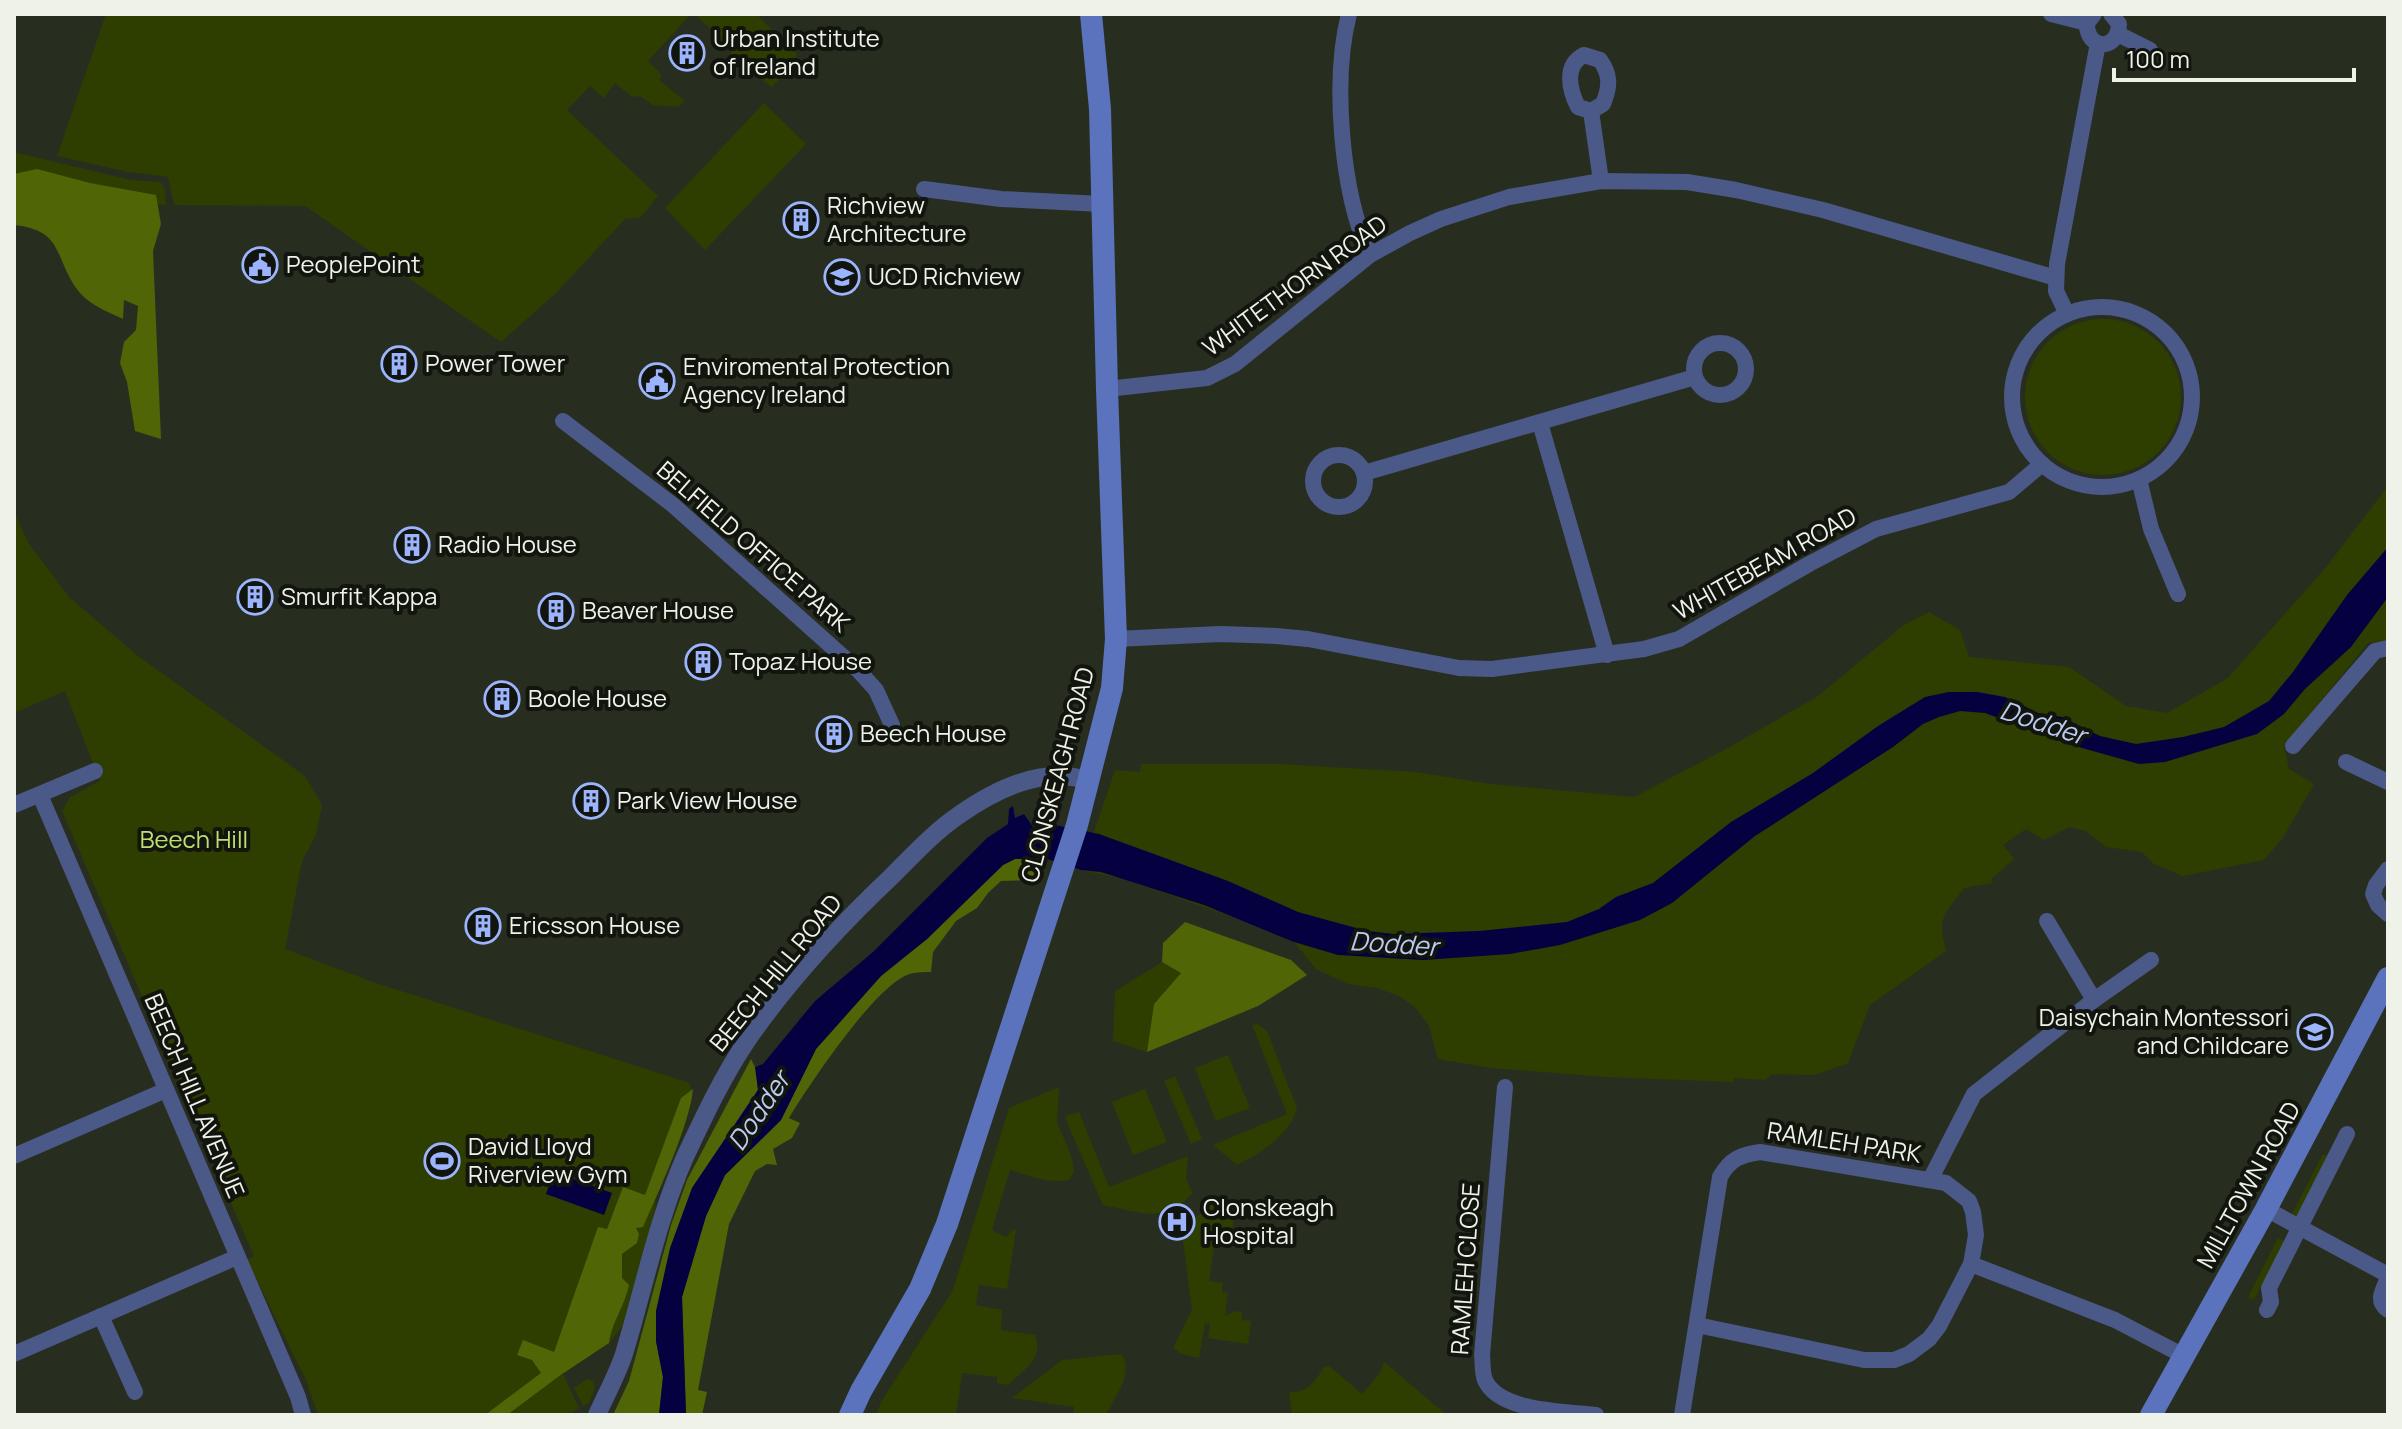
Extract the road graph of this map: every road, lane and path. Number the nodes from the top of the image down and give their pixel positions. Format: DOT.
graph roads {
  1 [pos="1091,14"];
  2 [pos="1349,14"];
  3 [pos="2051,14"];
  4 [pos="2114,15"];
  5 [pos="2091,18"];
  6 [pos="2118,34"];
  7 [pos="2098,43"];
  8 [pos="2150,50"];
  9 [pos="1591,111"];
  10 [pos="1601,181"];
  11 [pos="924,189"];
  12 [pos="1102,204"];
  13 [pos="1370,255"];
  14 [pos="2056,278"];
  15 [pos="2067,314"];
  16 [pos="1695,377"];
  17 [pos="1107,389"];
  18 [pos="563,421"];
  19 [pos="1540,423"];
  20 [pos="2042,464"];
  21 [pos="1364,473"];
  22 [pos="2139,479"];
  23 [pos="2178,594"];
  24 [pos="1116,639"];
  25 [pos="2388,648"];
  26 [pos="1607,655"];
  27 [pos="892,725"];
  28 [pos="2293,746"];
  29 [pos="2346,762"];
  30 [pos="95,771"];
  31 [pos="1089,781"];
  32 [pos="2388,782"];
  33 [pos="40,795"];
  34 [pos="14,805"];
  35 [pos="2388,869"];
  36 [pos="2388,914"];
  37 [pos="2047,921"];
  38 [pos="2151,960"];
  39 [pos="2388,978"];
  40 [pos="2094,1000"];
  41 [pos="1505,1087"];
  42 [pos="166,1090"];
  43 [pos="2347,1134"];
  44 [pos="14,1156"];
  45 [pos="1930,1180"];
  46 [pos="2266,1209"];
  47 [pos="2300,1227"];
  48 [pos="237,1257"];
  49 [pos="1971,1264"];
  50 [pos="2388,1276"];
  51 [pos="2267,1310"];
  52 [pos="2388,1310"];
  53 [pos="101,1316"];
  54 [pos="1697,1325"];
  55 [pos="14,1354"];
  56 [pos="2184,1356"];
  57 [pos="135,1392"];
  58 [pos="303,1415"];
  59 [pos="597,1415"];
  60 [pos="850,1415"];
  61 [pos="1596,1415"];
  62 [pos="1682,1415"];
  63 [pos="2151,1415"];
  1 -- 12 [label="main road, CLONSKEAGH ROAD"];
  2 -- 13 [label="street"];
  3 -- 5 [label="street"];
  4 -- 6 [label="street"];
  5 -- 7 [label="street"];
  6 -- 7 [label="street"];
  6 -- 8 [label="street"];
  7 -- 14 [label="street"];
  9 -- 10 [label="street"];
  10 -- 13 [label="street, WHITETHORN ROAD"];
  10 -- 14 [label="street, WHITETHORN ROAD"];
  11 -- 12 [label="street"];
  12 -- 17 [label="main road, CLONSKEAGH ROAD"];
  13 -- 17 [label="street, WHITETHORN ROAD"];
  14 -- 15 [label="street"];
  15 -- 20 [label="street"];
  15 -- 22 [label="street"];
  16 -- 19 [label="street"];
  17 -- 24 [label="main road, CLONSKEAGH ROAD"];
  18 -- 27 [label="street, BELFIELD OFFICE PARK"];
  19 -- 21 [label="street"];
  19 -- 26 [label="street"];
  20 -- 22 [label="street"];
  20 -- 26 [label="street, WHITEBEAM ROAD"];
  22 -- 23 [label="street"];
  24 -- 26 [label="street, WHITEBEAM ROAD"];
  24 -- 31 [label="main road, CLONSKEAGH ROAD"];
  25 -- 28 [label="street"];
  29 -- 32 [label="street"];
  30 -- 33 [label="street"];
  31 -- 59 [label="street, BEECH HILL ROAD"];
  31 -- 60 [label="main road, CLONSKEAGH ROAD"];
  33 -- 34 [label="street"];
  33 -- 42 [label="street, BEECH HILL AVENUE"];
  35 -- 36 [label="street"];
  37 -- 40 [label="street"];
  38 -- 40 [label="street, RAMLEH PARK"];
  39 -- 46 [label="main road, MILLTOWN ROAD"];
  40 -- 45 [label="street, RAMLEH PARK"];
  41 -- 61 [label="street, RAMLEH CLOSE"];
  42 -- 44 [label="street"];
  42 -- 48 [label="street, BEECH HILL AVENUE"];
  43 -- 47 [label="street"];
  45 -- 49 [label="street, RAMLEH PARK"];
  45 -- 54 [label="street, RAMLEH PARK"];
  46 -- 47 [label="street"];
  46 -- 56 [label="main road, MILLTOWN ROAD"];
  47 -- 50 [label="street"];
  47 -- 51 [label="street"];
  48 -- 53 [label="street"];
  48 -- 58 [label="street, BEECH HILL AVENUE"];
  49 -- 54 [label="street, RAMLEH PARK"];
  49 -- 56 [label="street"];
  50 -- 52 [label="street"];
  53 -- 55 [label="street"];
  53 -- 57 [label="street"];
  54 -- 62 [label="street, RAMLEH PARK"];
  56 -- 63 [label="main road, MILLTOWN ROAD"];
}
